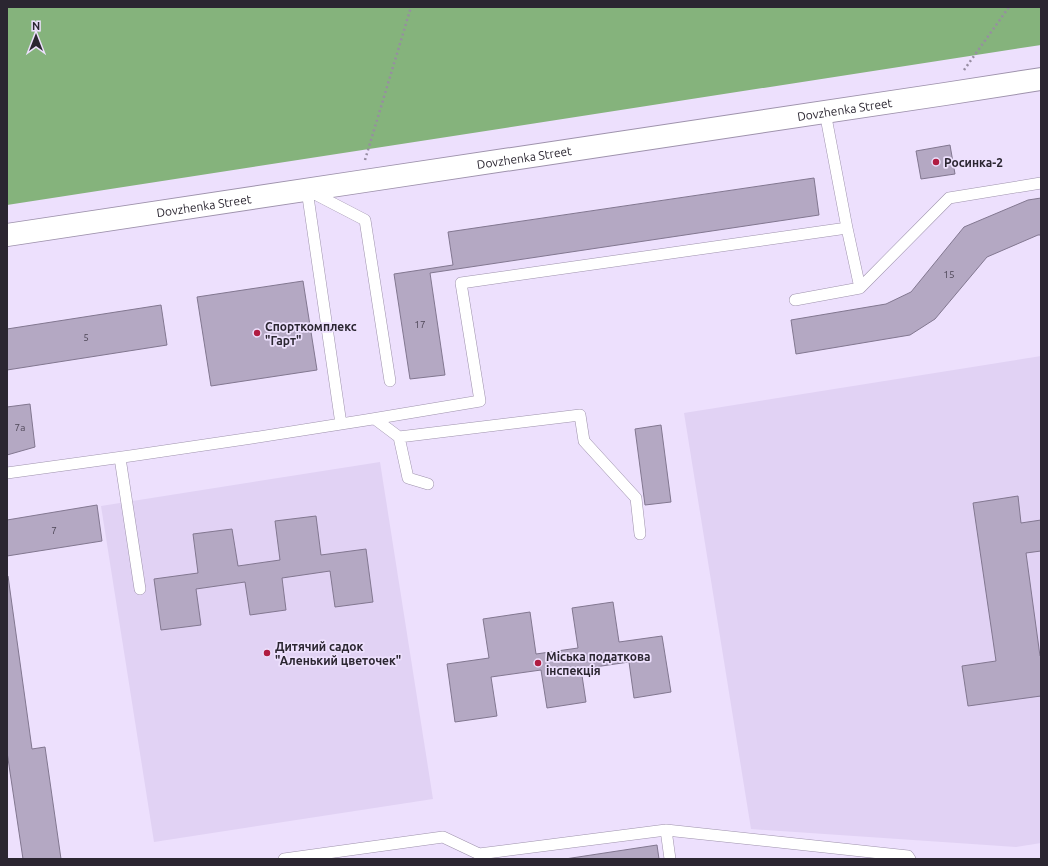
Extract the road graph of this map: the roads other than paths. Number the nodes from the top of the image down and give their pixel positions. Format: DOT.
graph roads {
  1 [pos="1041,79"];
  2 [pos="825,112"];
  3 [pos="1041,183"];
  4 [pos="307,190"];
  5 [pos="847,228"];
  6 [pos="7,236"];
  7 [pos="860,288"];
  8 [pos="795,300"];
  9 [pos="390,380"];
  10 [pos="375,419"];
  11 [pos="341,424"];
  12 [pos="399,438"];
  13 [pos="120,458"];
  14 [pos="7,473"];
  15 [pos="428,484"];
  16 [pos="640,534"];
  17 [pos="140,589"];
  18 [pos="666,830"];
  19 [pos="284,859"];
  20 [pos="670,859"];
  21 [pos="910,859"];
  1 -- 2 [label="street, Dovzhenka Street"];
  2 -- 4 [label="street, Dovzhenka Street"];
  2 -- 5 [label="lane"];
  3 -- 7 [label="lane"];
  4 -- 6 [label="street, Dovzhenka Street"];
  4 -- 9 [label="lane"];
  4 -- 11 [label="lane"];
  5 -- 7 [label="lane"];
  5 -- 10 [label="lane"];
  7 -- 8 [label="lane"];
  10 -- 11 [label="lane"];
  10 -- 12 [label="lane"];
  11 -- 13 [label="lane"];
  12 -- 15 [label="lane"];
  12 -- 16 [label="lane"];
  13 -- 14 [label="lane"];
  13 -- 17 [label="lane"];
  18 -- 19 [label="lane"];
  18 -- 20 [label="lane"];
  18 -- 21 [label="lane"];
}
